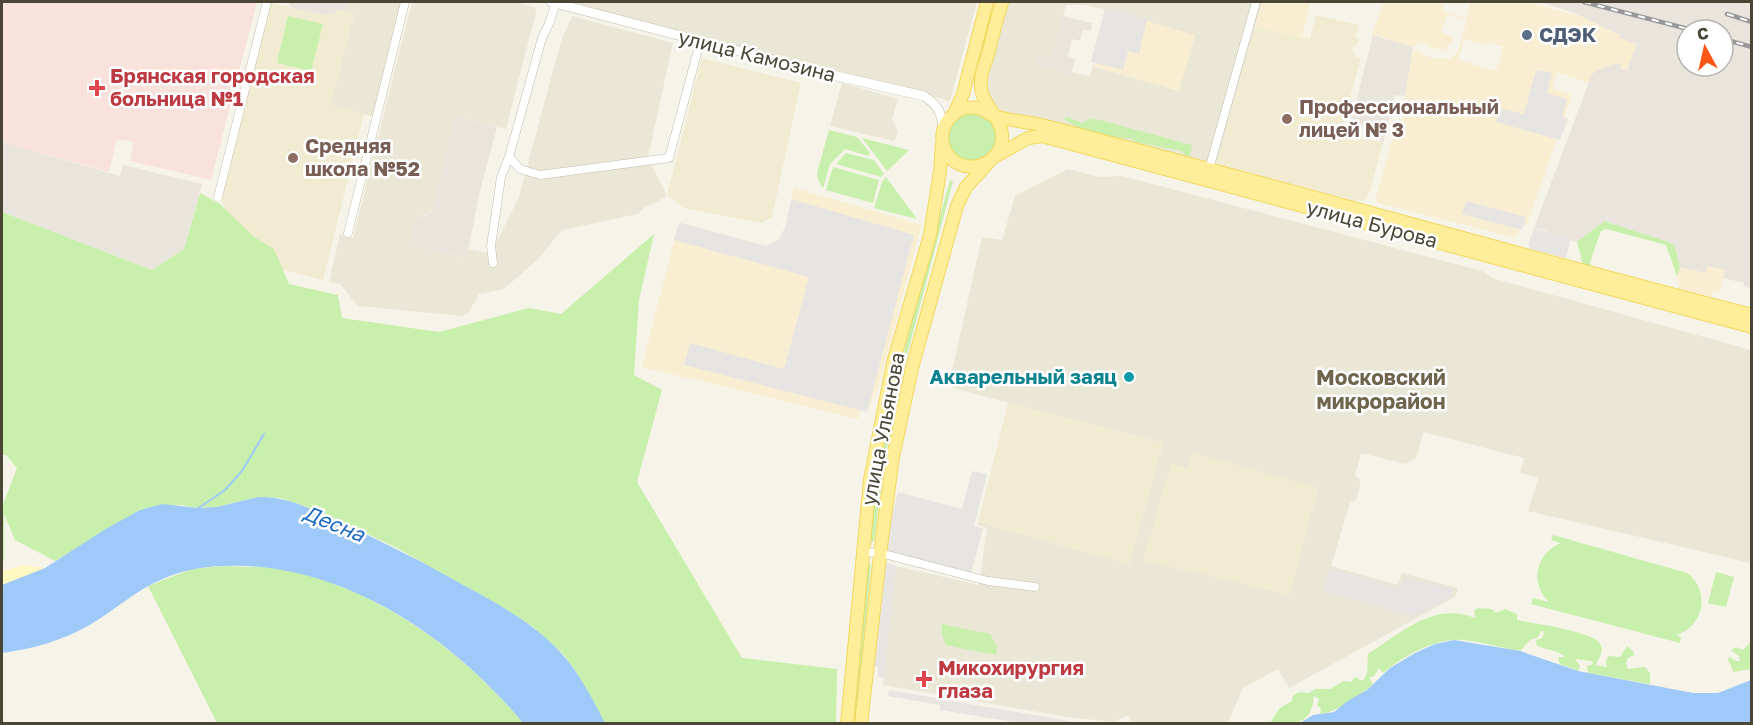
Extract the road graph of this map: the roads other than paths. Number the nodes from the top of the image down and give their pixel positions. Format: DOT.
graph roads {
  1 [pos="267,2"];
  2 [pos="405,2"];
  3 [pos="554,2"];
  4 [pos="987,2"];
  5 [pos="1002,2"];
  6 [pos="1256,2"];
  7 [pos="700,42"];
  8 [pos="955,112"];
  9 [pos="992,115"];
  10 [pos="943,134"];
  11 [pos="509,157"];
  12 [pos="992,160"];
  13 [pos="1208,174"];
  14 [pos="218,197"];
  15 [pos="348,233"];
  16 [pos="493,263"];
  17 [pos="1752,315"];
  18 [pos="1752,327"];
  19 [pos="863,552"];
  20 [pos="880,554"];
  21 [pos="1035,587"];
  22 [pos="847,723"];
  23 [pos="861,723"];
  1 -- 14 [label="street"];
  2 -- 15 [label="street"];
  3 -- 7 [label="street, улица Камозина"];
  3 -- 11 [label="street"];
  4 -- 8 [label="main road"];
  5 -- 9 [label="main road"];
  6 -- 13 [label="street"];
  7 -- 10 [label="street, улица Камозина"];
  7 -- 11 [label="street"];
  8 -- 9 [label="main road"];
  8 -- 10 [label="main road"];
  9 -- 12 [label="main road"];
  9 -- 13 [label="main road, улица Бурова"];
  10 -- 12 [label="main road"];
  10 -- 19 [label="main road, улица Ульянова"];
  11 -- 16 [label="street"];
  12 -- 13 [label="main road, улица Бурова"];
  12 -- 20 [label="main road, улица Ульянова"];
  13 -- 17 [label="main road, улица Бурова"];
  13 -- 18 [label="main road, улица Бурова"];
  19 -- 20 [label="street"];
  19 -- 22 [label="main road, улица Ульянова"];
  20 -- 21 [label="street"];
  20 -- 23 [label="main road, улица Ульянова"];
}
